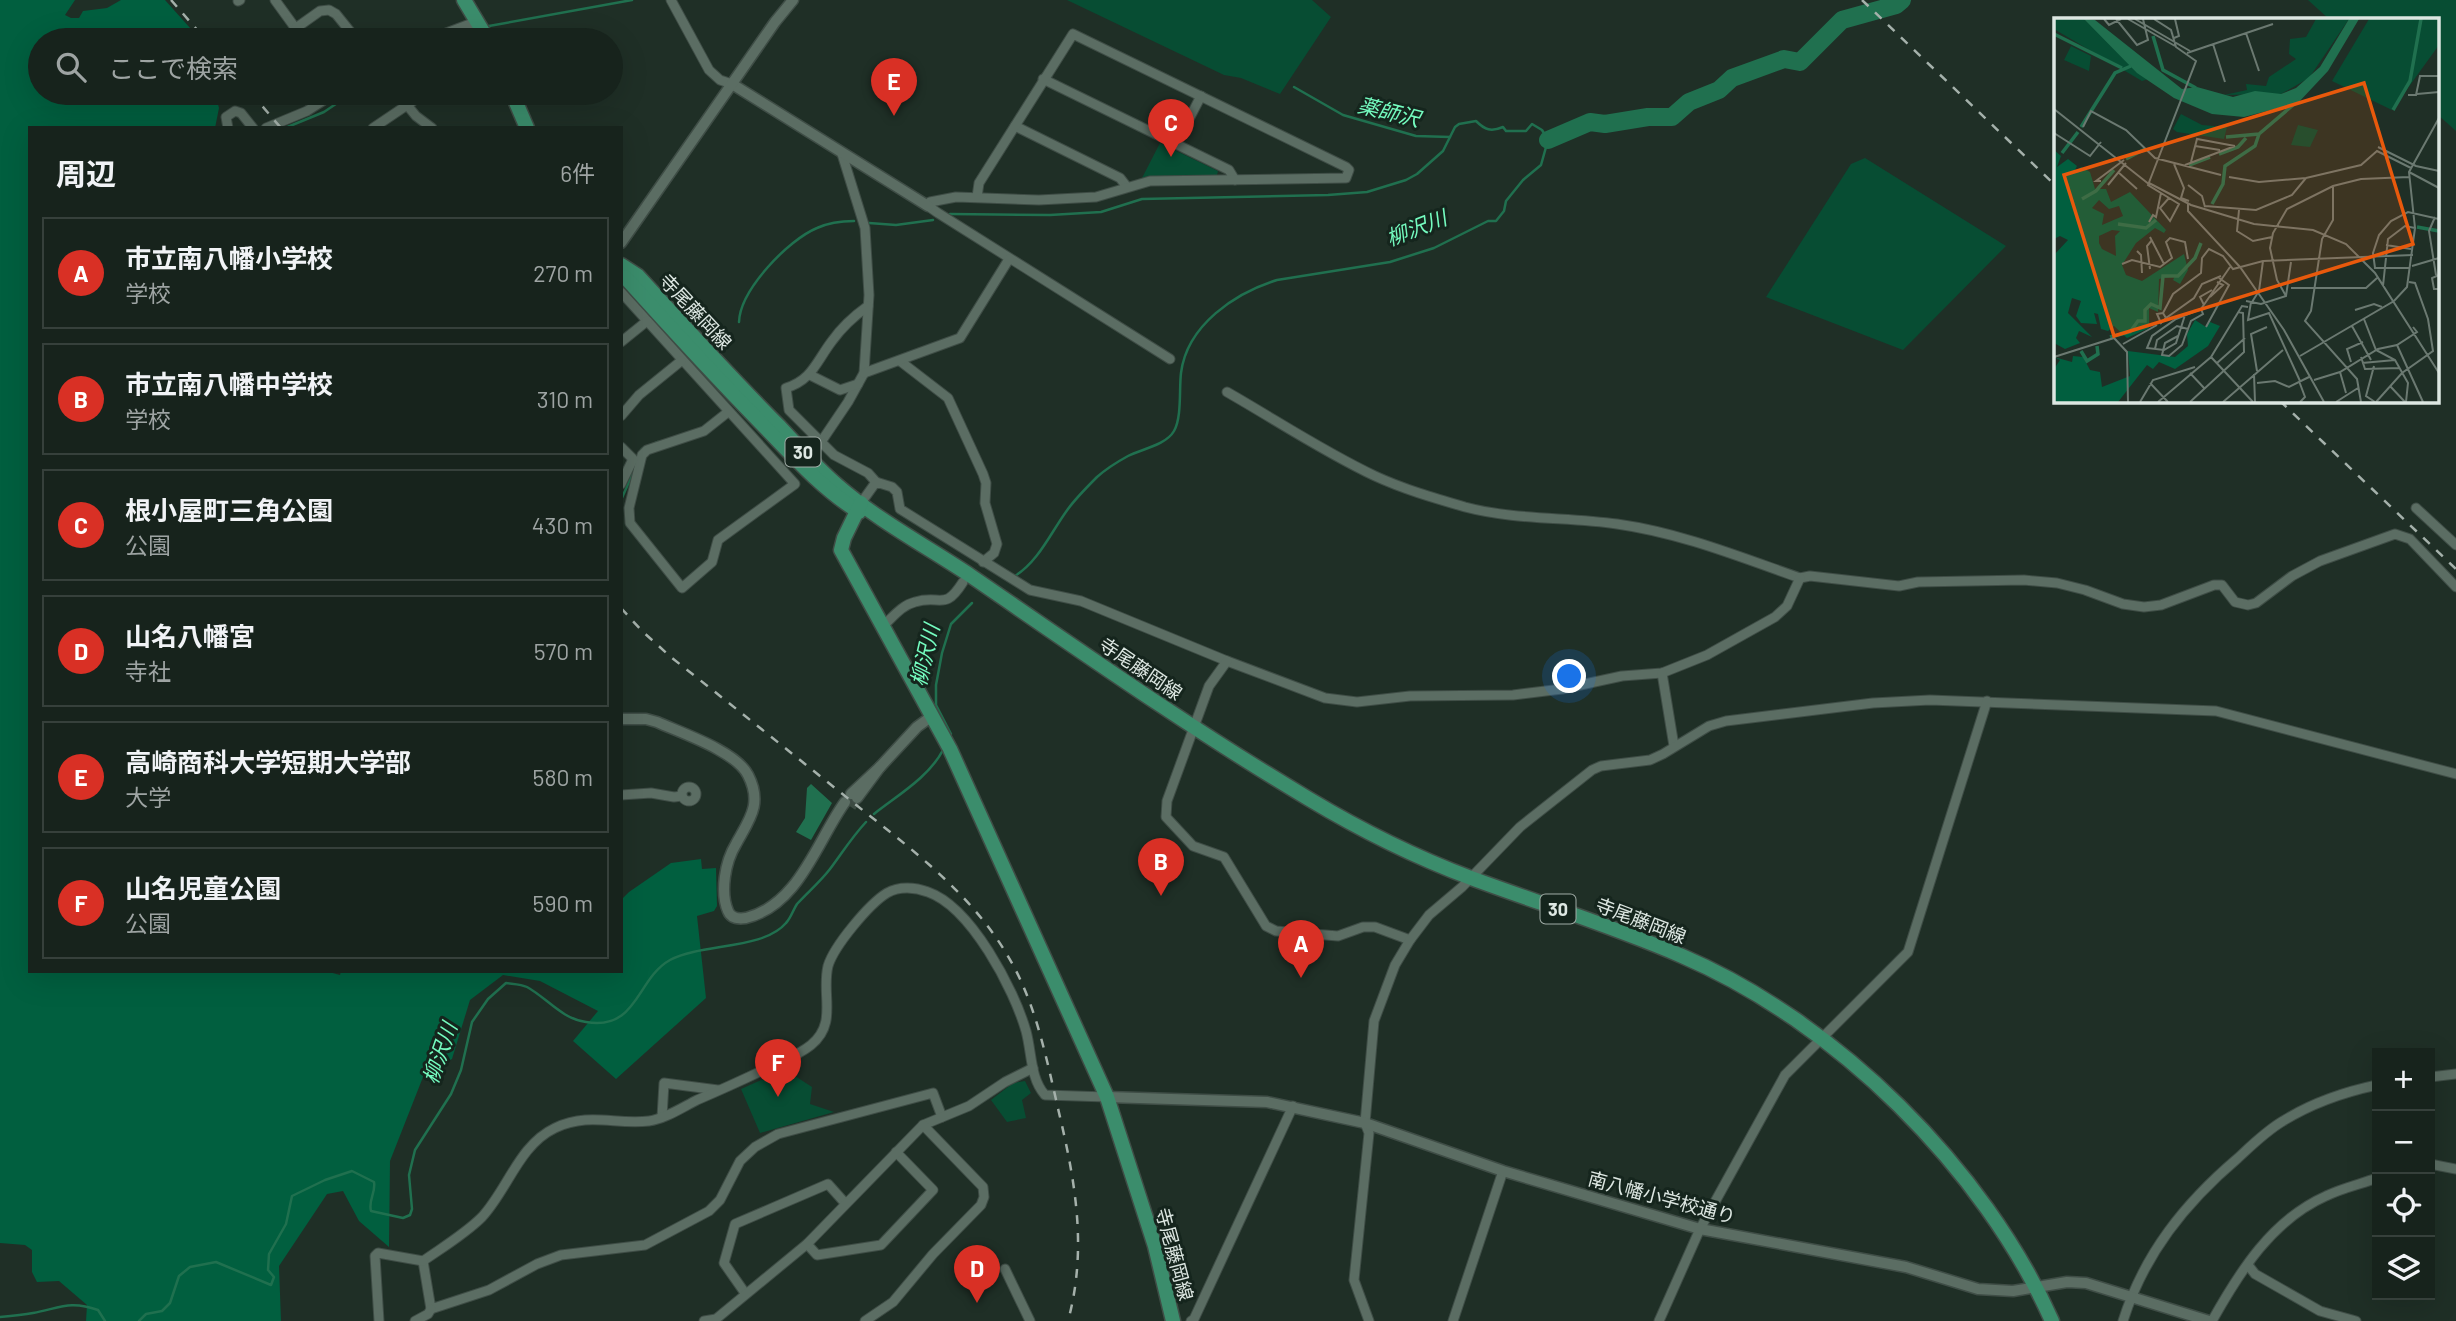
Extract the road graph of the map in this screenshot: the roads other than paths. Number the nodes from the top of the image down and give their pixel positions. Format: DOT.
graph roads {
  1 [pos="275,0"];
  2 [pos="464,0"];
  3 [pos="671,0"];
  4 [pos="793,0"];
  5 [pos="478,21"];
  6 [pos="296,28"];
  7 [pos="347,28"];
  8 [pos="460,28"];
  9 [pos="482,28"];
  10 [pos="1043,79"];
  11 [pos="732,84"];
  12 [pos="1201,96"];
  13 [pos="316,105"];
  14 [pos="407,105"];
  15 [pos="517,105"];
  16 [pos="228,126"];
  17 [pos="251,126"];
  18 [pos="272,126"];
  19 [pos="376,126"];
  20 [pos="429,126"];
  21 [pos="526,126"];
  22 [pos="1015,126"];
  23 [pos="1177,144"];
  24 [pos="842,154"];
  25 [pos="1235,180"];
  26 [pos="1127,187"];
  27 [pos="977,197"];
  28 [pos="928,206"];
  29 [pos="623,240"];
  30 [pos="1009,259"];
  31 [pos="623,266"];
  32 [pos="623,274"];
  33 [pos="623,294"];
  34 [pos="868,306"];
  35 [pos="647,321"];
  36 [pos="623,340"];
  37 [pos="1170,359"];
  38 [pos="681,361"];
  39 [pos="900,361"];
  40 [pos="864,373"];
  41 [pos="810,375"];
  42 [pos="858,384"];
  43 [pos="1227,392"];
  44 [pos="728,412"];
  45 [pos="623,414"];
  46 [pos="821,442"];
  47 [pos="623,449"];
  48 [pos="635,466"];
  49 [pos="623,481"];
  50 [pos="876,482"];
  51 [pos="859,507"];
  52 [pos="2416,508"];
  53 [pos="2456,545"];
  54 [pos="983,562"];
  55 [pos="1800,578"];
  56 [pos="963,582"];
  57 [pos="2456,587"];
  58 [pos="1013,606"];
  59 [pos="884,626"];
  60 [pos="1227,661"];
  61 [pos="1662,673"];
  62 [pos="1987,701"];
  63 [pos="932,716"];
  64 [pos="623,719"];
  65 [pos="1194,726"];
  66 [pos="1674,746"];
  67 [pos="2456,774"];
  68 [pos="623,795"];
  69 [pos="682,796"];
  70 [pos="1471,878"];
  71 [pos="1410,940"];
  72 [pos="1821,1040"];
  73 [pos="1033,1068"];
  74 [pos="2456,1074"];
  75 [pos="2435,1076"];
  76 [pos="2372,1086"];
  77 [pos="720,1090"];
  78 [pos="1107,1097"];
  79 [pos="1293,1106"];
  80 [pos="662,1117"];
  81 [pos="942,1117"];
  82 [pos="1365,1123"];
  83 [pos="923,1125"];
  84 [pos="896,1152"];
  85 [pos="2435,1165"];
  86 [pos="2456,1169"];
  87 [pos="1503,1171"];
  88 [pos="2372,1180"];
  89 [pos="845,1203"];
  90 [pos="1700,1229"];
  91 [pos="807,1244"];
  92 [pos="423,1261"];
  93 [pos="2248,1265"];
  94 [pos="1006,1269"];
  95 [pos="2037,1286"];
  96 [pos="746,1293"];
  97 [pos="2131,1295"];
  98 [pos="431,1309"];
  99 [pos="716,1320"];
  100 [pos="379,1321"];
  101 [pos="415,1321"];
  102 [pos="704,1321"];
  103 [pos="865,1321"];
  104 [pos="1030,1321"];
  105 [pos="1172,1321"];
  106 [pos="1191,1321"];
  107 [pos="1369,1321"];
  108 [pos="1453,1321"];
  109 [pos="1659,1321"];
  110 [pos="2052,1321"];
  111 [pos="2123,1321"];
  112 [pos="2210,1321"];
  113 [pos="2356,1321"];
  1 -- 6 [label="street"];
  2 -- 5 [label="main road"];
  3 -- 11 [label="street"];
  4 -- 11 [label="street"];
  5 -- 8 [label="street"];
  5 -- 9 [label="main road"];
  6 -- 7 [label="street"];
  10 -- 12 [label="street"];
  10 -- 22 [label="street"];
  10 -- 23 [label="street"];
  11 -- 24 [label="street"];
  11 -- 29 [label="street"];
  12 -- 23 [label="street"];
  12 -- 25 [label="street"];
  13 -- 18 [label="street"];
  14 -- 19 [label="street"];
  14 -- 20 [label="street"];
  15 -- 21 [label="main road"];
  16 -- 17 [label="street"];
  22 -- 26 [label="street"];
  22 -- 27 [label="street"];
  23 -- 25 [label="street"];
  24 -- 28 [label="street"];
  24 -- 34 [label="street"];
  25 -- 26 [label="street"];
  26 -- 27 [label="street"];
  27 -- 28 [label="street"];
  28 -- 30 [label="street"];
  30 -- 37 [label="street"];
  30 -- 39 [label="street"];
  31 -- 51 [label="main road, 寺尾藤岡線 / 30"];
  32 -- 51 [label="main road, 寺尾藤岡線 / 30"];
  33 -- 35 [label="street"];
  34 -- 40 [label="street"];
  34 -- 41 [label="street"];
  35 -- 36 [label="street"];
  35 -- 38 [label="street"];
  38 -- 44 [label="street"];
  38 -- 45 [label="street"];
  39 -- 40 [label="street"];
  39 -- 54 [label="street"];
  40 -- 42 [label="street"];
  41 -- 42 [label="street"];
  41 -- 46 [label="street"];
  42 -- 46 [label="street"];
  43 -- 55 [label="street"];
  44 -- 48 [label="street"];
  44 -- 48 [label="street"];
  46 -- 50 [label="street"];
  47 -- 48 [label="street"];
  48 -- 49 [label="street"];
  50 -- 51 [label="street"];
  50 -- 54 [label="street"];
  51 -- 56 [label="main road, 寺尾藤岡線 / 30"];
  51 -- 58 [label="main road, 寺尾藤岡線 / 30"];
  51 -- 59 [label="main road, 寺尾藤岡線"];
  52 -- 53 [label="street"];
  54 -- 60 [label="street"];
  55 -- 57 [label="street"];
  55 -- 61 [label="street"];
  56 -- 58 [label="main road, 寺尾藤岡線 / 30"];
  56 -- 59 [label="street"];
  58 -- 65 [label="main road, 寺尾藤岡線 / 30"];
  59 -- 63 [label="main road, 寺尾藤岡線"];
  60 -- 61 [label="street"];
  60 -- 65 [label="street"];
  61 -- 66 [label="street"];
  62 -- 66 [label="street"];
  62 -- 67 [label="street"];
  62 -- 72 [label="street"];
  63 -- 64 [label="street"];
  63 -- 78 [label="main road, 寺尾藤岡線"];
  65 -- 70 [label="main road, 寺尾藤岡線 / 30"];
  65 -- 71 [label="street"];
  66 -- 70 [label="street"];
  68 -- 69 [label="street"];
  70 -- 71 [label="street"];
  70 -- 72 [label="main road, 寺尾藤岡線 / 30"];
  71 -- 82 [label="street"];
  72 -- 90 [label="street"];
  72 -- 95 [label="main road, 寺尾藤岡線 / 30"];
  73 -- 77 [label="street"];
  73 -- 78 [label="street"];
  73 -- 81 [label="street"];
  74 -- 75 [label="street"];
  76 -- 97 [label="street"];
  77 -- 80 [label="street"];
  77 -- 80 [label="street"];
  78 -- 79 [label="street, 南八幡小学校通り"];
  78 -- 105 [label="main road, 寺尾藤岡線"];
  79 -- 82 [label="street, 南八幡小学校通り"];
  79 -- 106 [label="street"];
  80 -- 92 [label="street"];
  81 -- 83 [label="street"];
  81 -- 98 [label="street"];
  82 -- 87 [label="street, 南八幡小学校通り"];
  82 -- 107 [label="street"];
  83 -- 84 [label="street"];
  83 -- 103 [label="street"];
  84 -- 89 [label="street"];
  84 -- 91 [label="street"];
  85 -- 86 [label="street"];
  87 -- 90 [label="street, 南八幡小学校通り"];
  87 -- 108 [label="street"];
  88 -- 93 [label="street"];
  89 -- 91 [label="street"];
  89 -- 96 [label="street"];
  90 -- 95 [label="street, 南八幡小学校通り"];
  90 -- 109 [label="street"];
  91 -- 96 [label="street"];
  92 -- 98 [label="street"];
  92 -- 100 [label="street"];
  93 -- 112 [label="street"];
  93 -- 113 [label="street"];
  94 -- 104 [label="street"];
  95 -- 97 [label="street, 南八幡小学校通り"];
  95 -- 110 [label="main road, 寺尾藤岡線 / 30"];
  96 -- 99 [label="street"];
  97 -- 111 [label="street"];
  97 -- 112 [label="street, 南八幡小学校通り"];
  98 -- 101 [label="street"];
  99 -- 102 [label="street"];
}
